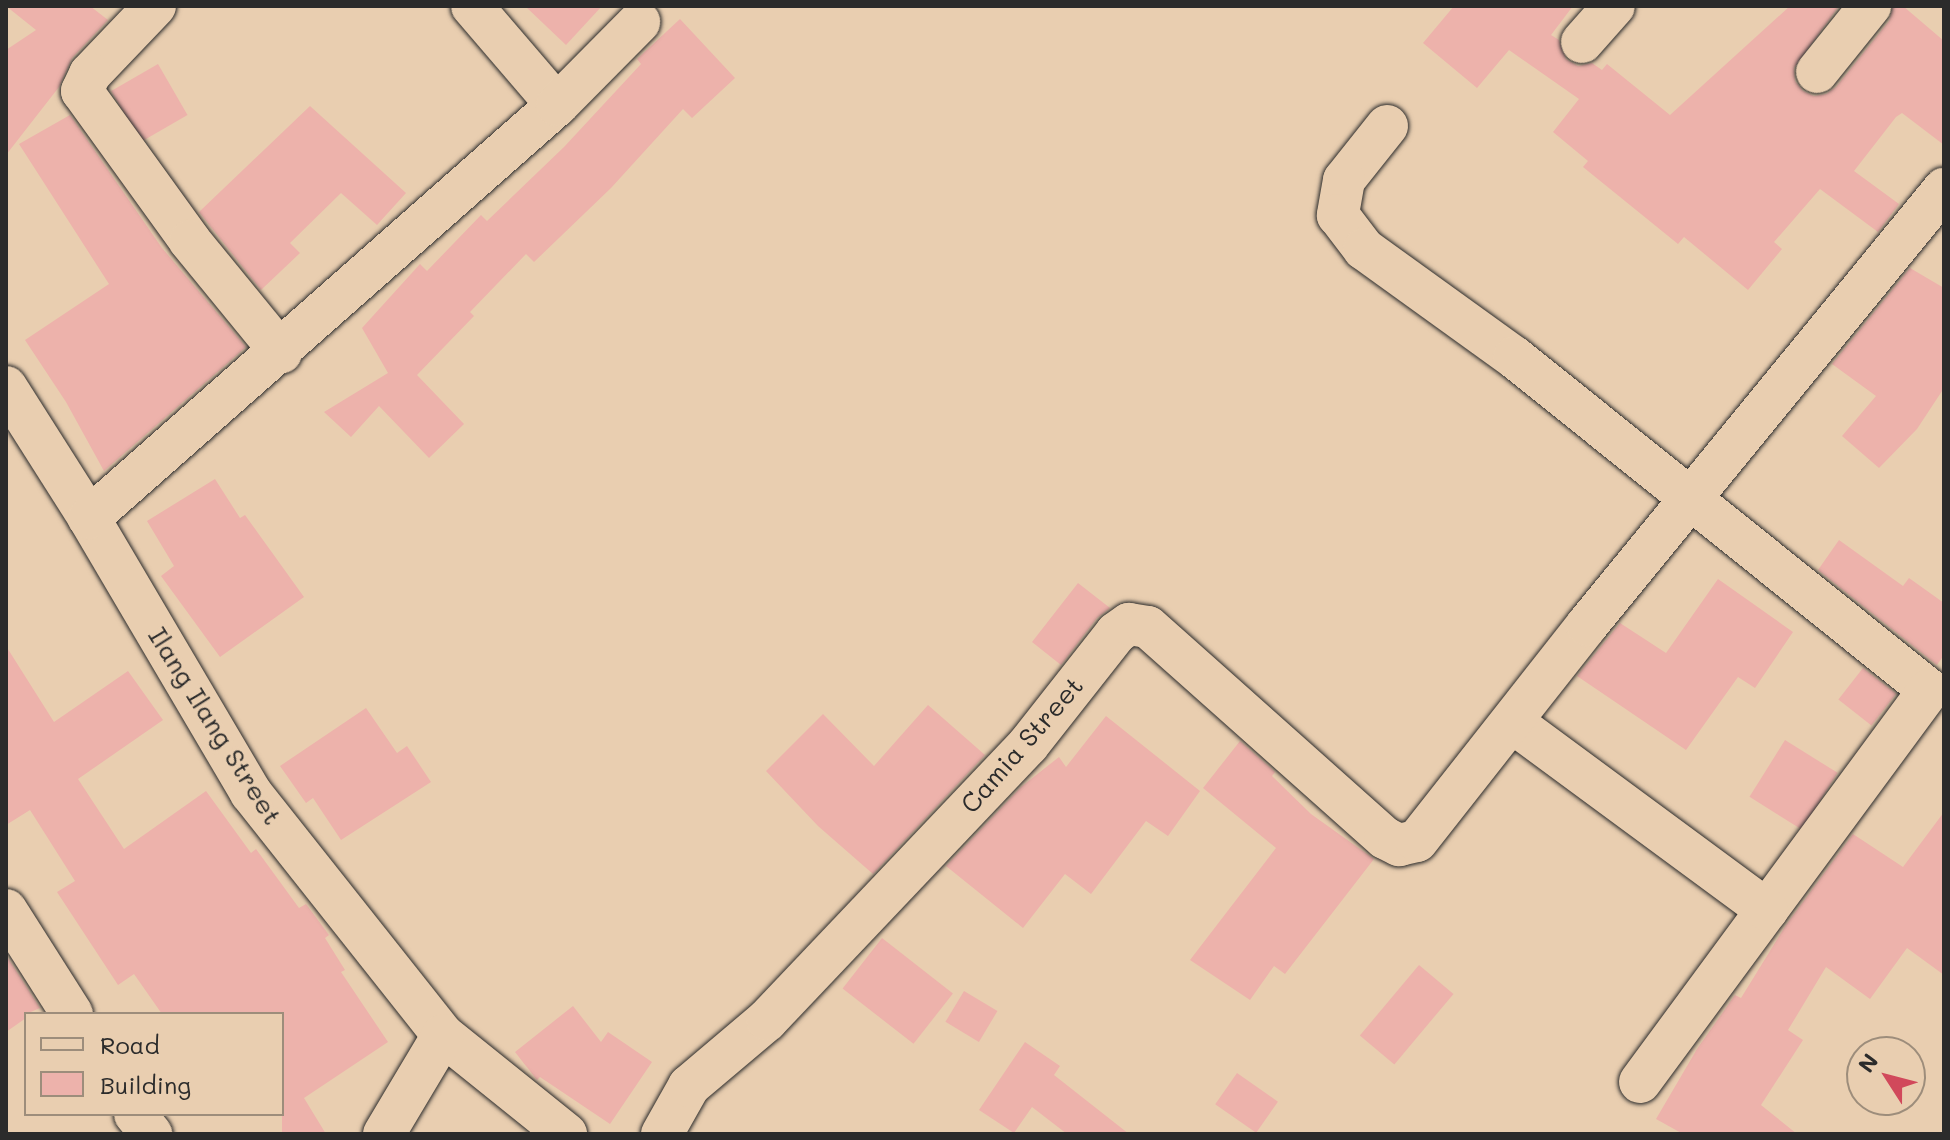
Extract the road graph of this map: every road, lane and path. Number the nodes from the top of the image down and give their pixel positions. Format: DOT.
graph roads {
  1 [pos="155,6"];
  2 [pos="472,6"];
  3 [pos="1614,6"];
  4 [pos="1870,6"];
  5 [pos="639,22"];
  6 [pos="1582,42"];
  7 [pos="1817,72"];
  8 [pos="557,105"];
  9 [pos="1387,126"];
  10 [pos="1944,189"];
  11 [pos="281,352"];
  12 [pos="6,387"];
  13 [pos="1691,501"];
  14 [pos="89,518"];
  15 [pos="1512,722"];
  16 [pos="6,910"];
  17 [pos="1767,910"];
  18 [pos="71,1012"];
  19 [pos="443,1035"];
  20 [pos="1640,1082"];
  21 [pos="137,1116"];
  22 [pos="151,1134"];
  23 [pos="384,1134"];
  24 [pos="566,1134"];
  25 [pos="662,1134"];
  1 -- 11 [label="street"];
  2 -- 8 [label="street"];
  3 -- 6 [label="street"];
  4 -- 7 [label="street"];
  5 -- 8 [label="street"];
  8 -- 11 [label="street"];
  9 -- 13 [label="street"];
  10 -- 13 [label="street"];
  11 -- 14 [label="street"];
  12 -- 14 [label="street, Ilang Ilang Street"];
  13 -- 15 [label="street"];
  13 -- 17 [label="street"];
  14 -- 19 [label="street, Ilang Ilang Street"];
  15 -- 17 [label="street"];
  15 -- 25 [label="street, Camia Street"];
  16 -- 18 [label="street"];
  17 -- 20 [label="street"];
  19 -- 23 [label="street"];
  19 -- 24 [label="street, Ilang Ilang Street"];
  21 -- 22 [label="street"];
}
